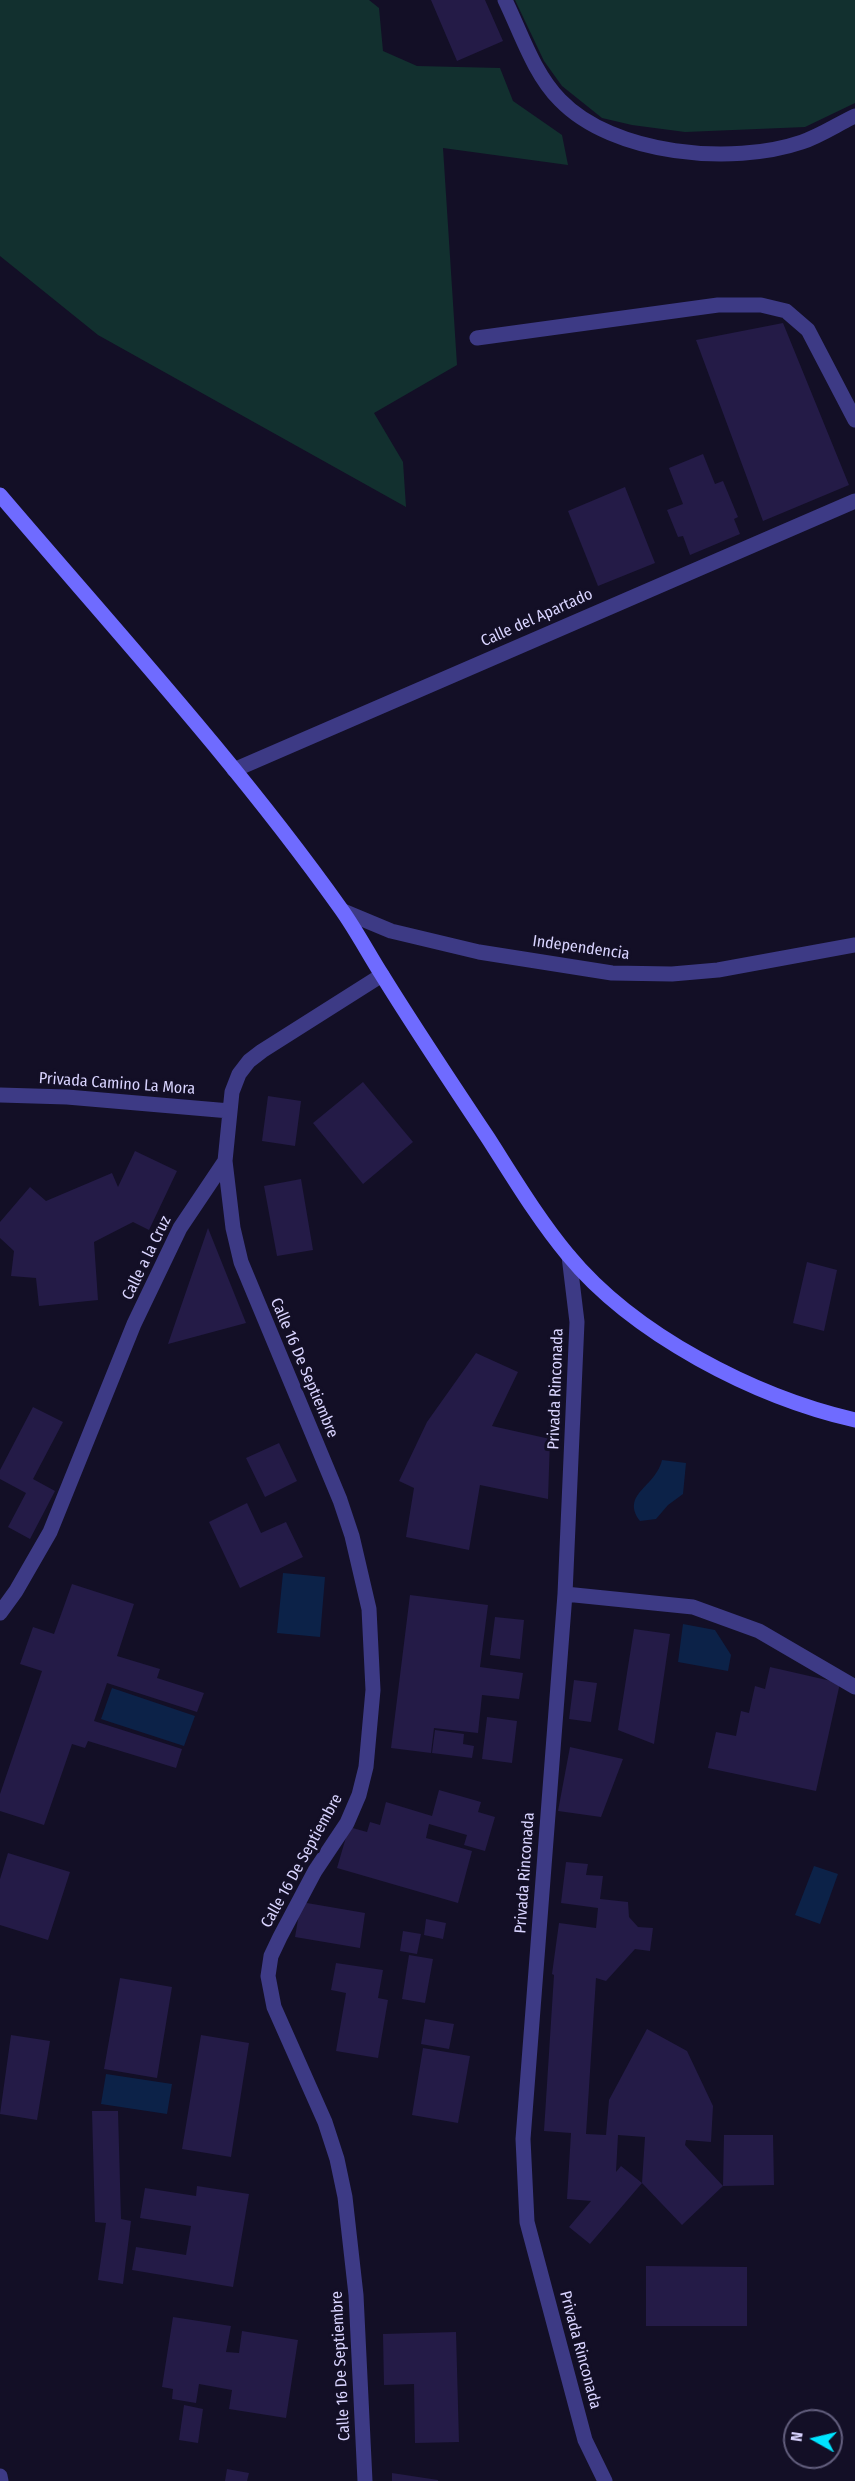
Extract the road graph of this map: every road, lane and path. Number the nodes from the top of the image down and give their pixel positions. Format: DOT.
graph roads {
  1 [pos="505,0"];
  2 [pos="855,116"];
  3 [pos="477,338"];
  4 [pos="855,420"];
  5 [pos="0,495"];
  6 [pos="855,501"];
  7 [pos="234,770"];
  8 [pos="343,911"];
  9 [pos="855,945"];
  10 [pos="382,975"];
  11 [pos="0,1095"];
  12 [pos="230,1111"];
  13 [pos="225,1161"];
  14 [pos="569,1256"];
  15 [pos="855,1420"];
  16 [pos="565,1594"];
  17 [pos="0,1613"];
  18 [pos="855,1687"];
  19 [pos="0,2476"];
  20 [pos="1,2481"];
  21 [pos="365,2481"];
  22 [pos="605,2481"];
  1 -- 2 [label="street"];
  3 -- 4 [label="street"];
  5 -- 7 [label="main road"];
  6 -- 7 [label="street, Calle del Apartado"];
  7 -- 8 [label="main road"];
  8 -- 9 [label="street, Independencia"];
  8 -- 10 [label="main road"];
  10 -- 12 [label="street, Calle a la Cruz"];
  10 -- 14 [label="main road"];
  11 -- 12 [label="street, Privada Camino La Mora"];
  12 -- 13 [label="street, Calle a la Cruz"];
  13 -- 17 [label="street, Calle a la Cruz"];
  13 -- 21 [label="street, Calle 16 De Septiembre"];
  14 -- 15 [label="main road"];
  14 -- 16 [label="street, Privada Rinconada"];
  16 -- 18 [label="street"];
  16 -- 22 [label="street, Privada Rinconada"];
  19 -- 20 [label="street"];
}
